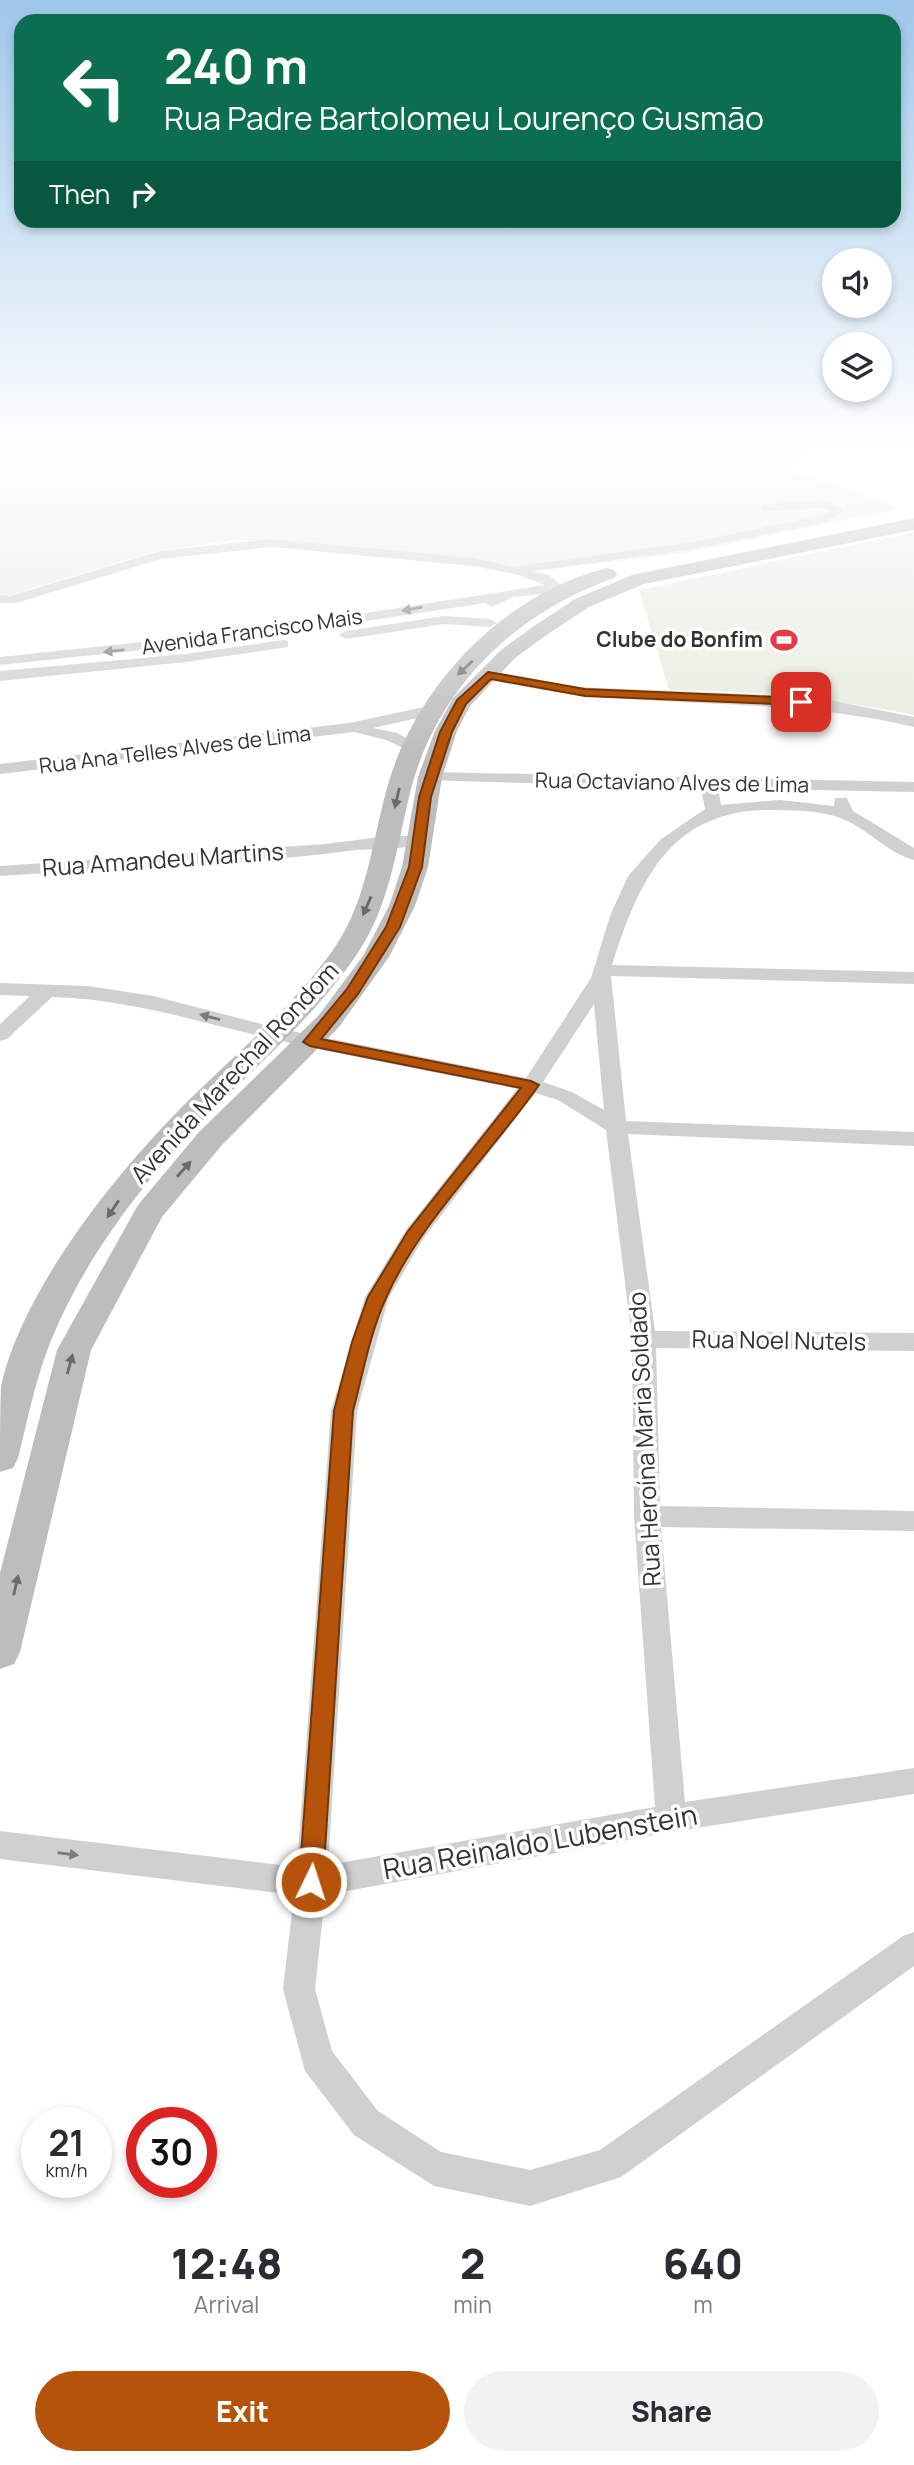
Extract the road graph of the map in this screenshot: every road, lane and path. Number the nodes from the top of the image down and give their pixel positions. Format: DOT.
graph roads {
  1 [pos="220,548"];
  2 [pos="331,548"];
  3 [pos="677,548"];
  4 [pos="734,548"];
  5 [pos="796,548"];
  6 [pos="493,565"];
  7 [pos="516,570"];
  8 [pos="567,593"];
  9 [pos="506,594"];
  10 [pos="4,601"];
  11 [pos="498,626"];
  12 [pos="541,630"];
  13 [pos="0,661"];
  14 [pos="488,675"];
  15 [pos="0,676"];
  16 [pos="429,711"];
  17 [pos="914,722"];
  18 [pos="349,729"];
  19 [pos="414,748"];
  20 [pos="0,769"];
  21 [pos="430,777"];
  22 [pos="709,783"];
  23 [pos="849,786"];
  24 [pos="914,787"];
  25 [pos="714,811"];
  26 [pos="846,814"];
  27 [pos="419,841"];
  28 [pos="326,849"];
  29 [pos="384,853"];
  30 [pos="914,855"];
  31 [pos="0,871"];
  32 [pos="601,974"];
  33 [pos="914,978"];
  34 [pos="0,989"];
  35 [pos="48,989"];
  36 [pos="276,1034"];
  37 [pos="0,1035"];
  38 [pos="310,1042"];
  39 [pos="531,1085"];
  40 [pos="616,1127"];
  41 [pos="914,1139"];
  42 [pos="644,1339"];
  43 [pos="914,1342"];
  44 [pos="0,1458"];
  45 [pos="647,1516"];
  46 [pos="914,1521"];
  47 [pos="0,1652"];
  48 [pos="914,1782"];
  49 [pos="671,1818"];
  50 [pos="0,1845"];
  51 [pos="311,1882"];
  52 [pos="914,1947"];
  1 -- 10 [label="street"];
  2 -- 6 [label="street"];
  3 -- 7 [label="lane"];
  4 -- 8 [label="main road, Avenida Marechal Rondom"];
  5 -- 8 [label="main road"];
  6 -- 7 [label="street"];
  6 -- 9 [label="street"];
  7 -- 8 [label="street"];
  8 -- 9 [label="street, Avenida Francisco Mais"];
  8 -- 11 [label="main road, Avenida Marechal Rondom"];
  8 -- 12 [label="main road"];
  9 -- 11 [label="street"];
  9 -- 13 [label="street, Avenida Francisco Mais, one-way"];
  11 -- 12 [label="main road"];
  11 -- 15 [label="street, Avenida Francisco Mais"];
  11 -- 16 [label="main road, Avenida Marechal Rondom, one-way"];
  12 -- 14 [label="main road"];
  14 -- 17 [label="street"];
  14 -- 21 [label="main road"];
  16 -- 18 [label="street, Rua Ana Telles Alves de Lima"];
  16 -- 19 [label="main road, Avenida Marechal Rondom"];
  18 -- 19 [label="street, Rua Ana Telles Alves de Lima"];
  18 -- 20 [label="street, Rua Ana Telles Alves de Lima"];
  19 -- 29 [label="main road, Avenida Marechal Rondom, one-way"];
  21 -- 22 [label="street, Rua Octaviano Alves de Lima"];
  21 -- 27 [label="main road"];
  22 -- 23 [label="street, Rua Octaviano Alves de Lima"];
  22 -- 25 [label="street"];
  23 -- 24 [label="street, Rua Octaviano Alves de Lima"];
  23 -- 26 [label="street"];
  25 -- 26 [label="street"];
  25 -- 32 [label="street"];
  26 -- 30 [label="street"];
  27 -- 29 [label="street"];
  27 -- 38 [label="main road"];
  28 -- 29 [label="street, Rua Amandeu Martins"];
  28 -- 29 [label="street, Rua Amandeu Martins"];
  28 -- 31 [label="street, Rua Amandeu Martins"];
  29 -- 36 [label="main road, Avenida Marechal Rondom, one-way"];
  32 -- 33 [label="street"];
  32 -- 39 [label="street"];
  32 -- 40 [label="street, Rua Heroína Maria Soldado"];
  34 -- 35 [label="street"];
  36 -- 35 [label="street, one-way"];
  35 -- 37 [label="street"];
  36 -- 38 [label="street"];
  36 -- 44 [label="main road, Avenida Marechal Rondom, one-way"];
  38 -- 39 [label="street"];
  47 -- 38 [label="main road, one-way"];
  39 -- 40 [label="street"];
  39 -- 51 [label="street"];
  40 -- 41 [label="street"];
  40 -- 42 [label="street, Rua Heroína Maria Soldado"];
  42 -- 43 [label="street, Rua Noel Nutels"];
  42 -- 45 [label="street, Rua Heroína Maria Soldado"];
  45 -- 46 [label="street"];
  45 -- 49 [label="street, Rua Heroína Maria Soldado"];
  48 -- 49 [label="street, Rua Reinaldo Lubenstein"];
  49 -- 51 [label="street, Rua Reinaldo Lubenstein"];
  50 -- 51 [label="street, Rua Reinaldo Lubenstein, one-way"];
  51 -- 52 [label="street"];
}
